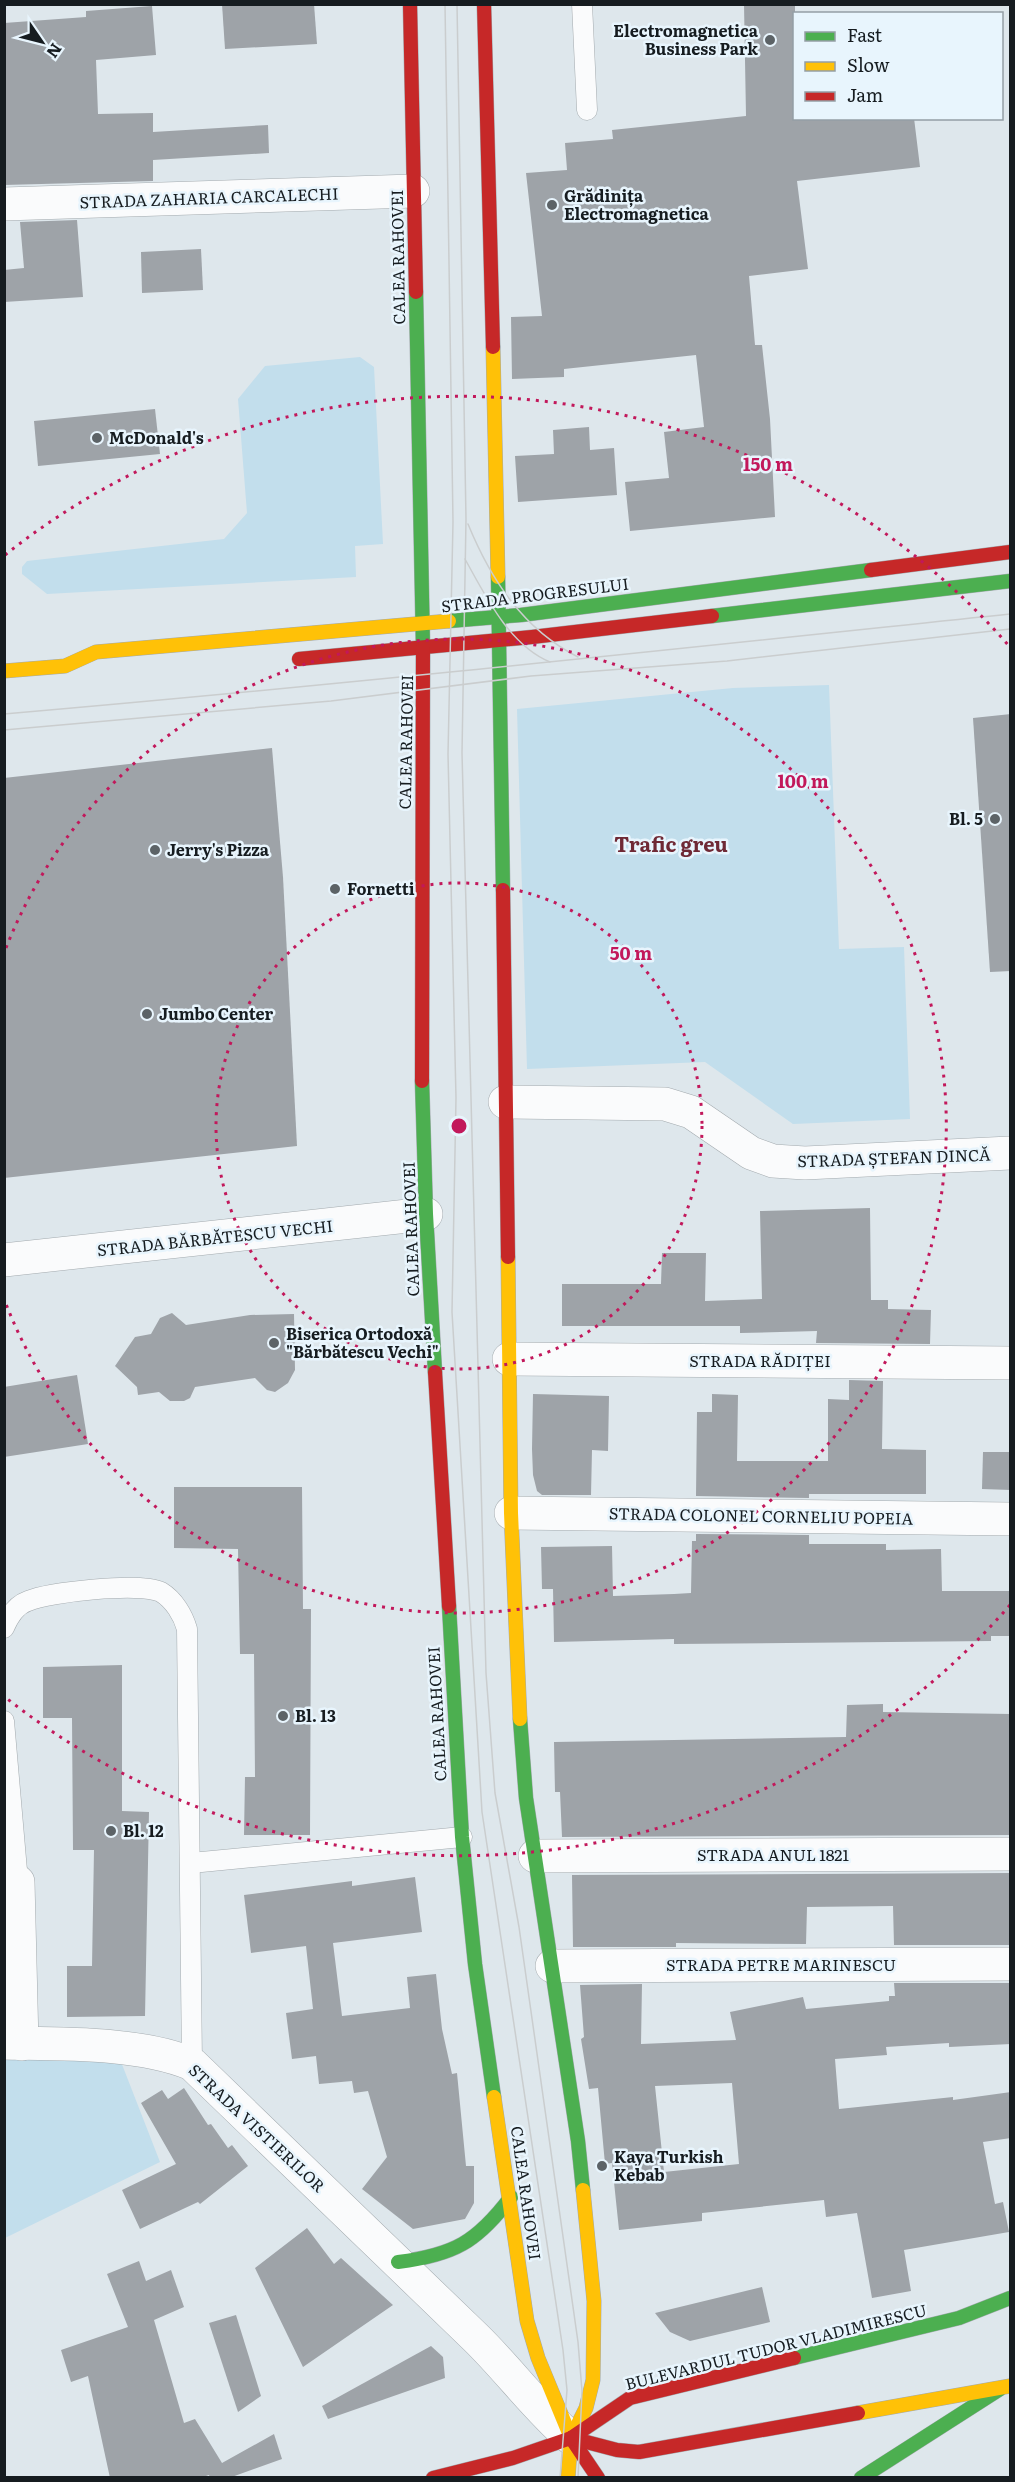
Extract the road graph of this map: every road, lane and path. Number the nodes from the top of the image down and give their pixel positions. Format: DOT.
graph roads {
  1 [pos="410,4"];
  2 [pos="484,4"];
  3 [pos="582,4"];
  4 [pos="587,110"];
  5 [pos="413,191"];
  6 [pos="4,204"];
  7 [pos="1011,552"];
  8 [pos="1011,581"];
  9 [pos="500,617"];
  10 [pos="423,624"];
  11 [pos="501,640"];
  12 [pos="423,648"];
  13 [pos="283,660"];
  14 [pos="65,666"];
  15 [pos="4,671"];
  16 [pos="88,672"];
  17 [pos="505,1102"];
  18 [pos="1011,1153"];
  19 [pos="426,1214"];
  20 [pos="4,1260"];
  21 [pos="509,1359"];
  22 [pos="1011,1363"];
  23 [pos="511,1513"];
  24 [pos="1011,1520"];
  25 [pos="4,1628"];
  26 [pos="4,1721"];
  27 [pos="462,1837"];
  28 [pos="1011,1854"];
  29 [pos="534,1856"];
  30 [pos="191,1863"];
  31 [pos="11,1876"];
  32 [pos="1011,1964"];
  33 [pos="552,1966"];
  34 [pos="13,2044"];
  35 [pos="192,2064"];
  36 [pos="511,2197"];
  37 [pos="398,2262"];
  38 [pos="1011,2298"];
  39 [pos="1005,2388"];
  40 [pos="571,2438"];
  41 [pos="433,2478"];
  42 [pos="568,2478"];
  43 [pos="598,2478"];
  44 [pos="861,2478"];
  1 -- 5 [label="main road, CALEA RAHOVEI"];
  2 -- 9 [label="main road"];
  3 -- 4 [label="lane"];
  5 -- 6 [label="street, STRADA ZAHARIA CARCALECHI"];
  5 -- 10 [label="main road, CALEA RAHOVEI"];
  7 -- 9 [label="main road, STRADA PROGRESULUI"];
  8 -- 11 [label="main road"];
  9 -- 10 [label="main road, STRADA PROGRESULUI"];
  9 -- 11 [label="main road"];
  10 -- 12 [label="main road, CALEA RAHOVEI"];
  10 -- 14 [label="main road, STRADA PROGRESULUI"];
  11 -- 12 [label="main road"];
  11 -- 17 [label="main road"];
  12 -- 13 [label="main road"];
  12 -- 19 [label="main road, CALEA RAHOVEI"];
  14 -- 15 [label="main road, STRADA PROGRESULUI"];
  14 -- 16 [label="main road, STRADA PROGRESULUI"];
  17 -- 18 [label="street, STRADA ȘTEFAN DINCĂ"];
  17 -- 21 [label="main road"];
  19 -- 20 [label="street, STRADA BĂRBĂTESCU VECHI"];
  19 -- 27 [label="main road, CALEA RAHOVEI"];
  21 -- 22 [label="street, STRADA RĂDIȚEI"];
  21 -- 23 [label="main road"];
  23 -- 24 [label="street, STRADA COLONEL CORNELIU POPEIA"];
  23 -- 29 [label="main road"];
  25 -- 30 [label="lane"];
  26 -- 31 [label="lane"];
  27 -- 30 [label="lane"];
  27 -- 36 [label="main road, CALEA RAHOVEI"];
  28 -- 29 [label="street, STRADA ANUL 1821"];
  29 -- 33 [label="main road"];
  30 -- 35 [label="lane"];
  31 -- 34 [label="street, STRADA VISTIERILOR"];
  32 -- 33 [label="street, STRADA PETRE MARINESCU"];
  33 -- 40 [label="main road"];
  34 -- 35 [label="street, STRADA VISTIERILOR"];
  35 -- 37 [label="street, STRADA VISTIERILOR"];
  36 -- 37 [label="main road"];
  36 -- 40 [label="main road, CALEA RAHOVEI"];
  37 -- 40 [label="street, STRADA VISTIERILOR"];
  38 -- 40 [label="main road, BULEVARDUL TUDOR VLADIMIRESCU"];
  39 -- 40 [label="main road"];
  39 -- 44 [label="main road"];
  40 -- 41 [label="main road, BULEVARDUL TUDOR VLADIMIRESCU"];
  40 -- 42 [label="main road"];
  40 -- 43 [label="main road, CALEA RAHOVEI"];
}
